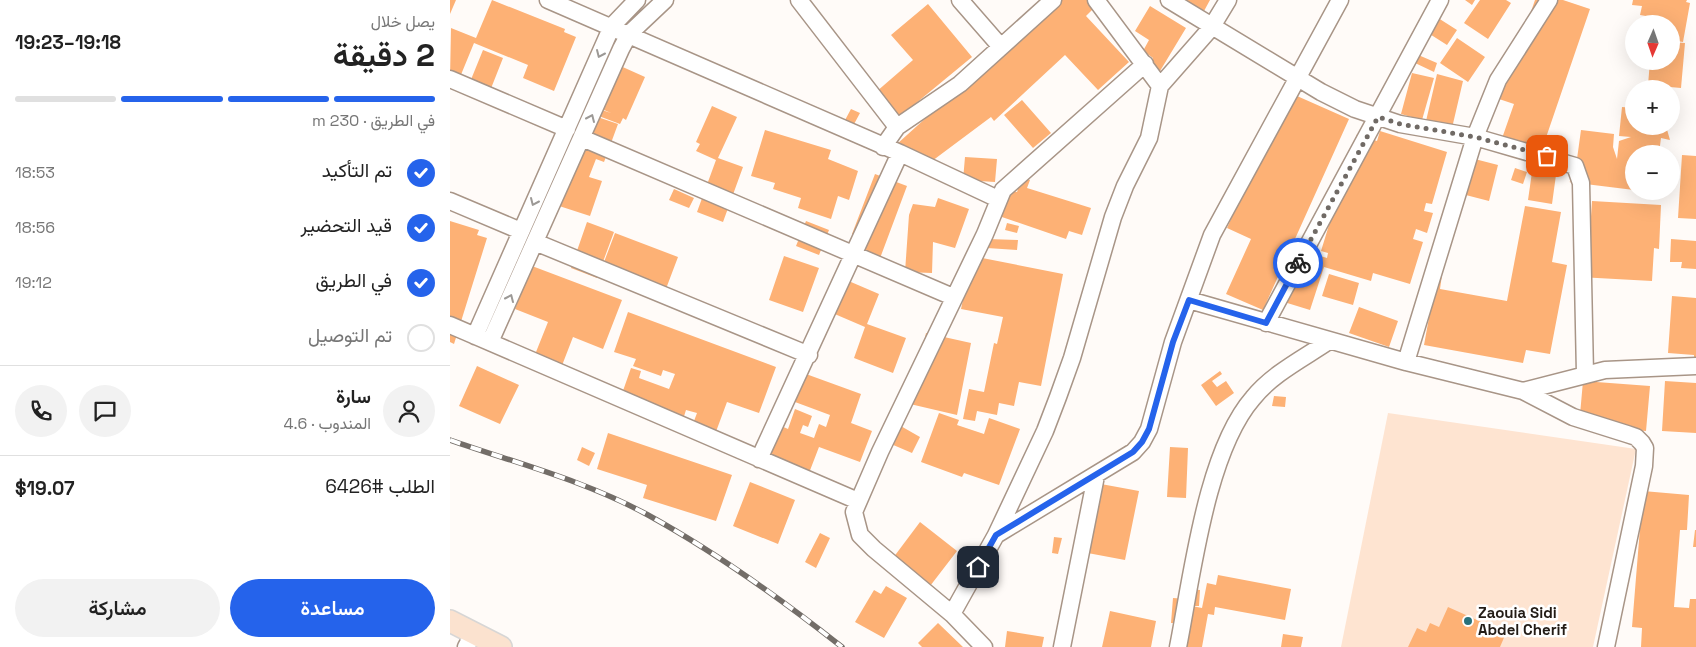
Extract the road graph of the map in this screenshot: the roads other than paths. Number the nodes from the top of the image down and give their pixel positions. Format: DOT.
graph roads {
  1 [pos="548,0"];
  2 [pos="637,0"];
  3 [pos="665,0"];
  4 [pos="799,0"];
  5 [pos="960,0"];
  6 [pos="1053,0"];
  7 [pos="1096,0"];
  8 [pos="1169,0"];
  9 [pos="1228,0"];
  10 [pos="1340,0"];
  11 [pos="1440,0"];
  12 [pos="1549,0"];
  13 [pos="612,26"];
  14 [pos="1211,28"];
  15 [pos="629,34"];
  16 [pos="1001,47"];
  17 [pos="1145,64"];
  18 [pos="1297,77"];
  19 [pos="450,79"];
  20 [pos="1160,86"];
  21 [pos="1378,117"];
  22 [pos="898,127"];
  23 [pos="567,129"];
  24 [pos="1475,137"];
  25 [pos="582,138"];
  26 [pos="883,147"];
  27 [pos="900,153"];
  28 [pos="998,199"];
  29 [pos="450,201"];
  30 [pos="521,232"];
  31 [pos="535,242"];
  32 [pos="855,255"];
  33 [pos="953,297"];
  34 [pos="1189,300"];
  35 [pos="1266,323"];
  36 [pos="450,325"];
  37 [pos="483,339"];
  38 [pos="1329,341"];
  39 [pos="809,355"];
  40 [pos="1406,362"];
  41 [pos="1696,366"];
  42 [pos="1585,374"];
  43 [pos="1523,391"];
  44 [pos="759,458"];
  45 [pos="1096,476"];
  46 [pos="858,501"];
  47 [pos="996,535"];
  48 [pos="952,614"];
  49 [pos="450,621"];
  50 [pos="470,640"];
  51 [pos="501,647"];
  52 [pos="984,647"];
  53 [pos="1062,647"];
  54 [pos="1178,647"];
  55 [pos="1606,647"];
  1 -- 13 [label="street"];
  2 -- 13 [label="street"];
  3 -- 15 [label="street"];
  4 -- 22 [label="street"];
  5 -- 16 [label="street"];
  6 -- 16 [label="street"];
  7 -- 17 [label="street"];
  8 -- 14 [label="street"];
  9 -- 14 [label="street"];
  10 -- 18 [label="street"];
  11 -- 21 [label="street"];
  12 -- 24 [label="street"];
  13 -- 15 [label="street"];
  13 -- 23 [label="street, one-way"];
  14 -- 18 [label="street"];
  14 -- 20 [label="street"];
  25 -- 15 [label="street, one-way"];
  15 -- 26 [label="street"];
  16 -- 22 [label="street"];
  17 -- 20 [label="street"];
  17 -- 28 [label="street"];
  18 -- 21 [label="street"];
  18 -- 34 [label="street"];
  19 -- 23 [label="street"];
  20 -- 47 [label="street"];
  21 -- 24 [label="street"];
  21 -- 35 [label="street"];
  22 -- 26 [label="street"];
  23 -- 30 [label="street, one-way"];
  24 -- 40 [label="street"];
  24 -- 42 [label="street"];
  25 -- 31 [label="street"];
  25 -- 32 [label="street"];
  26 -- 27 [label="street"];
  27 -- 28 [label="street"];
  27 -- 32 [label="street"];
  28 -- 33 [label="street"];
  29 -- 30 [label="street"];
  30 -- 37 [label="street"];
  37 -- 31 [label="street, one-way"];
  31 -- 39 [label="street"];
  32 -- 33 [label="street"];
  32 -- 39 [label="street"];
  33 -- 46 [label="street"];
  34 -- 35 [label="street"];
  34 -- 45 [label="street"];
  35 -- 38 [label="street"];
  36 -- 37 [label="street"];
  37 -- 44 [label="street"];
  38 -- 40 [label="street"];
  38 -- 54 [label="street"];
  39 -- 44 [label="street"];
  40 -- 43 [label="street"];
  41 -- 42 [label="street"];
  42 -- 43 [label="street"];
  43 -- 55 [label="street"];
  44 -- 46 [label="street"];
  45 -- 47 [label="street"];
  45 -- 53 [label="street"];
  46 -- 48 [label="street"];
  47 -- 48 [label="street"];
  48 -- 52 [label="street"];
  49 -- 50 [label="main road"];
  50 -- 51 [label="main road"];
}
